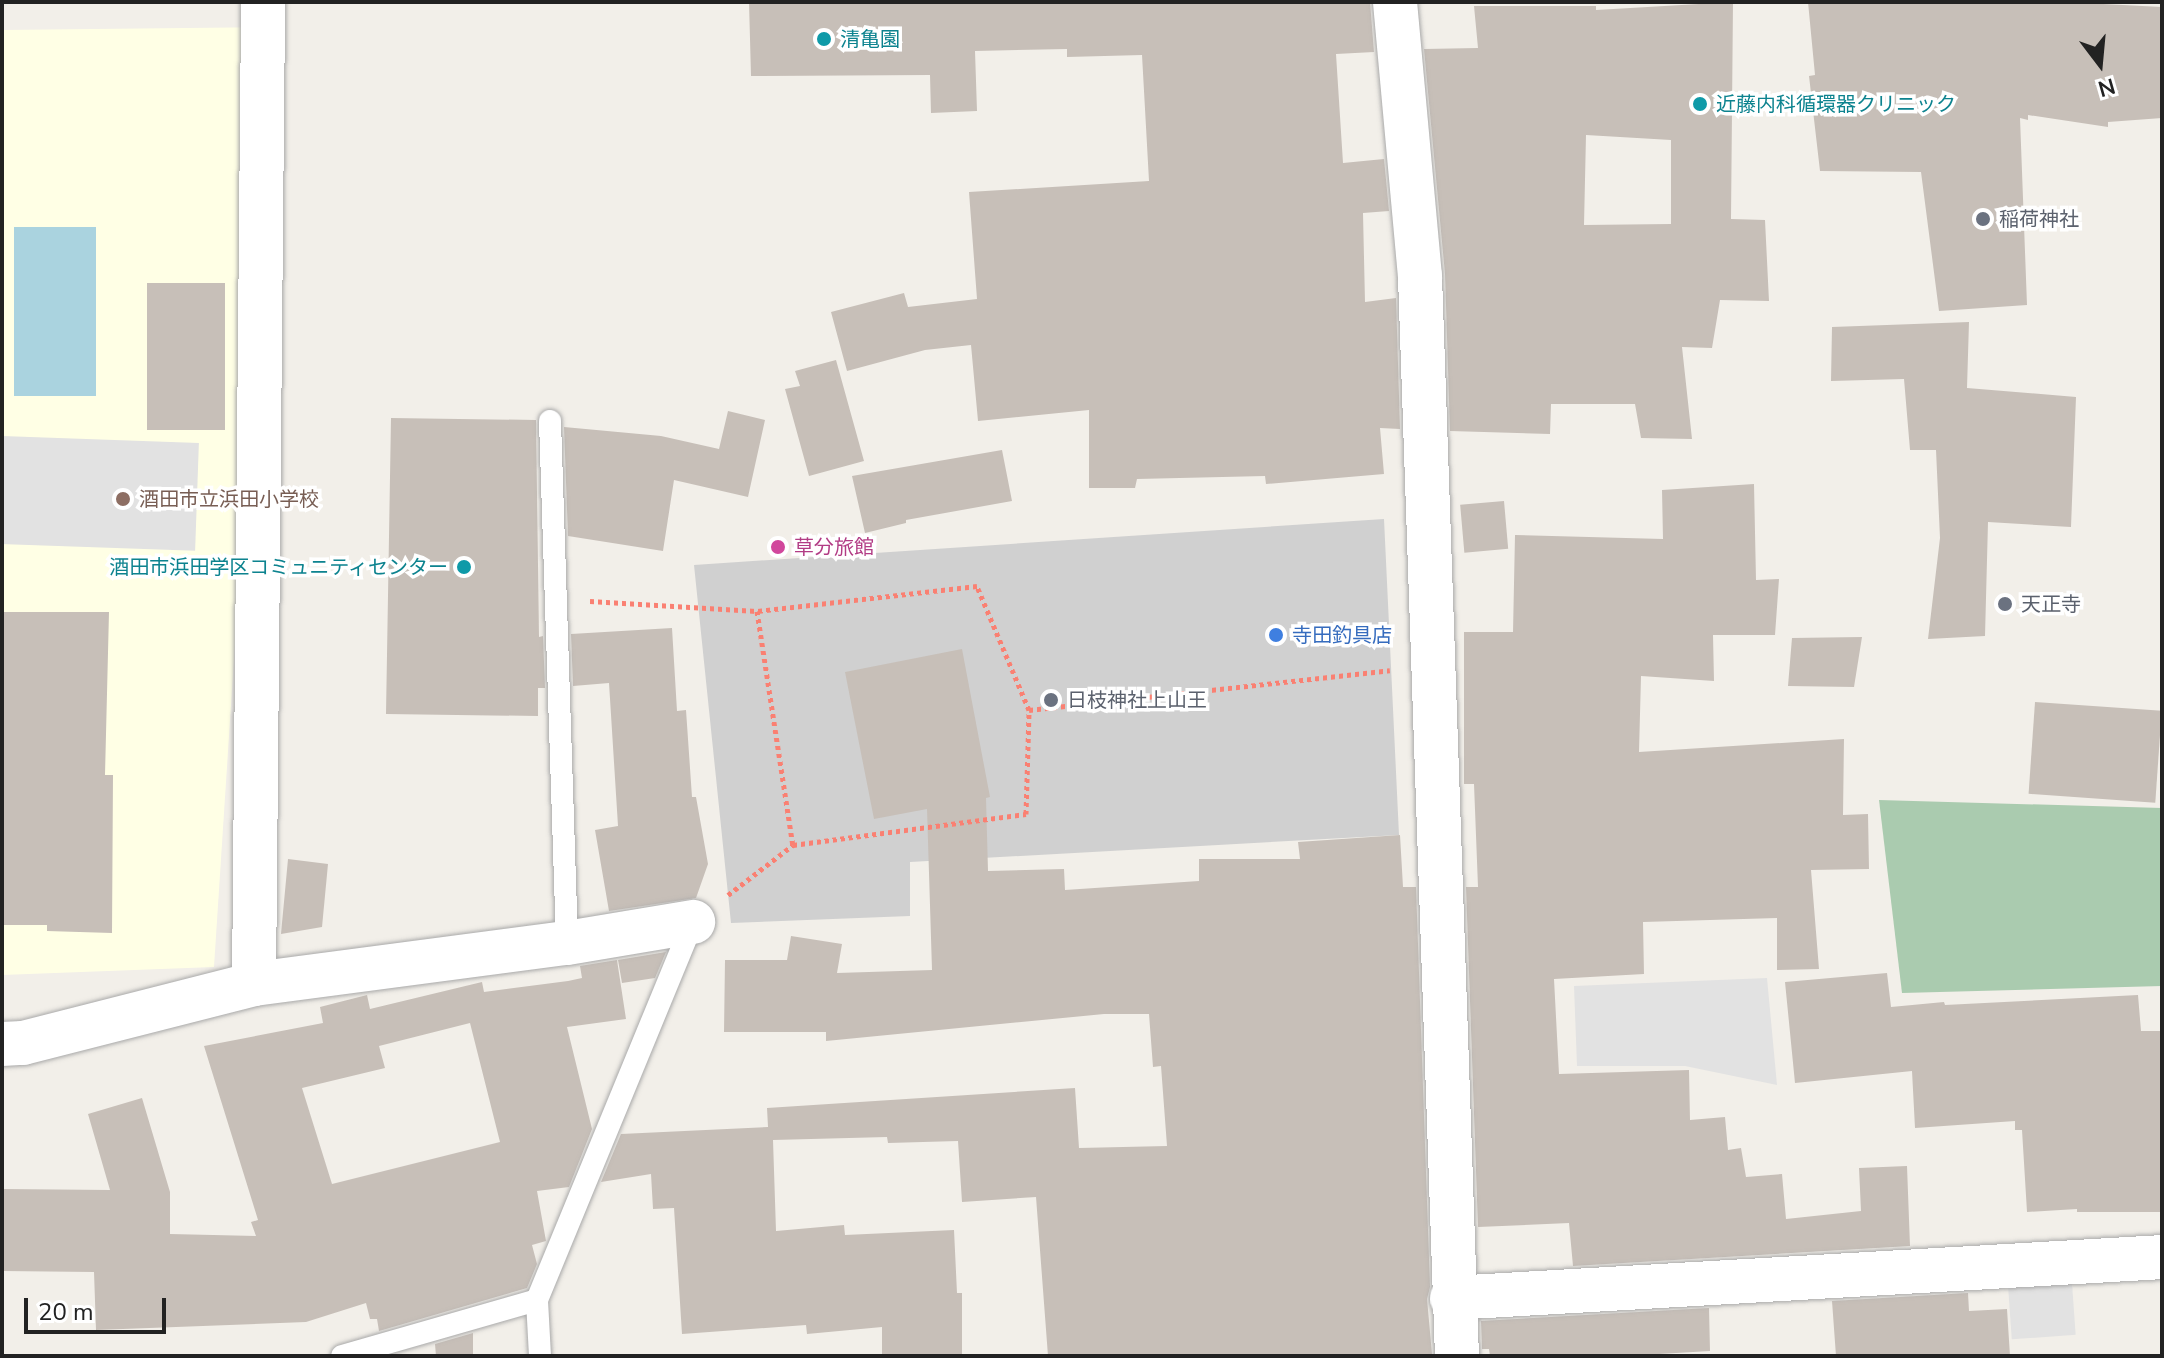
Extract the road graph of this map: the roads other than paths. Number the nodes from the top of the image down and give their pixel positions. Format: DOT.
graph roads {
  1 [pos="263,2"];
  2 [pos="1395,2"];
  3 [pos="550,421"];
  4 [pos="693,922"];
  5 [pos="567,943"];
  6 [pos="254,984"];
  7 [pos="2,1044"];
  8 [pos="2162,1257"];
  9 [pos="1452,1298"];
  10 [pos="537,1300"];
  11 [pos="342,1356"];
  12 [pos="540,1356"];
  13 [pos="1457,1356"];
  1 -- 6 [label="street"];
  2 -- 9 [label="street"];
  3 -- 5 [label="lane"];
  4 -- 5 [label="street"];
  4 -- 10 [label="lane"];
  5 -- 6 [label="street"];
  6 -- 7 [label="street"];
  8 -- 9 [label="street"];
  9 -- 13 [label="street"];
  10 -- 11 [label="lane"];
  10 -- 12 [label="lane"];
}
